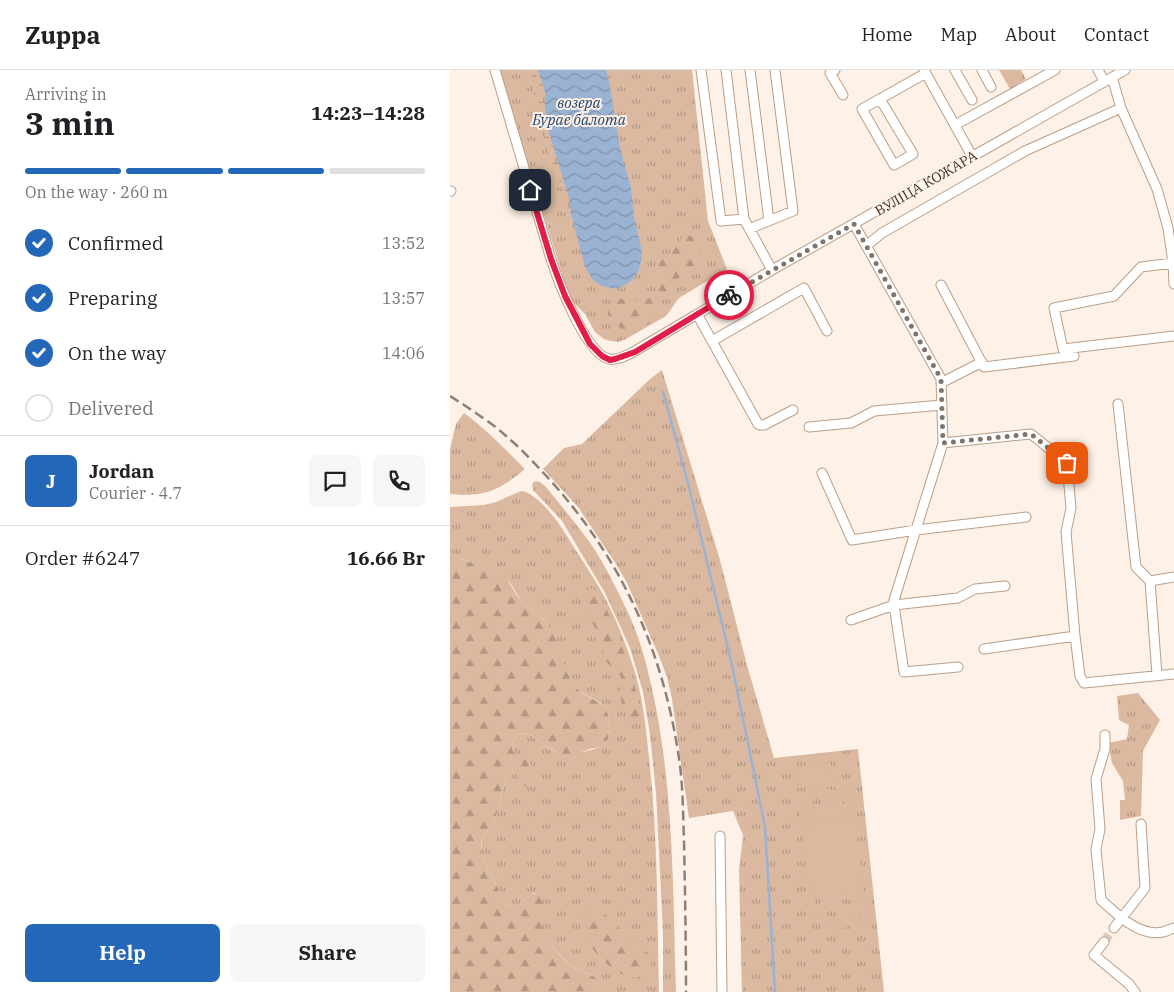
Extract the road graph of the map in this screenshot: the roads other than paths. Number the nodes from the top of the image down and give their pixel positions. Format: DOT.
graph roads {
  1 [pos="495,70"];
  2 [pos="701,70"];
  3 [pos="726,70"];
  4 [pos="750,70"];
  5 [pos="775,70"];
  6 [pos="835,70"];
  7 [pos="955,70"];
  8 [pos="982,70"];
  9 [pos="1055,70"];
  10 [pos="1098,70"];
  11 [pos="1125,70"];
  12 [pos="925,71"];
  13 [pos="1108,79"];
  14 [pos="991,87"];
  15 [pos="843,95"];
  16 [pos="880,99"];
  17 [pos="972,100"];
  18 [pos="1121,108"];
  19 [pos="955,125"];
  20 [pos="972,156"];
  21 [pos="744,218"];
  22 [pos="769,221"];
  23 [pos="854,224"];
  24 [pos="1171,226"];
  25 [pos="750,229"];
  26 [pos="866,246"];
  27 [pos="1173,263"];
  28 [pos="772,270"];
  29 [pos="941,284"];
  30 [pos="1174,284"];
  31 [pos="697,314"];
  32 [pos="827,331"];
  33 [pos="1174,336"];
  34 [pos="712,341"];
  35 [pos="1074,356"];
  36 [pos="982,362"];
  37 [pos="941,383"];
  38 [pos="1118,404"];
  39 [pos="942,405"];
  40 [pos="793,410"];
  41 [pos="809,427"];
  42 [pos="943,443"];
  43 [pos="822,473"];
  44 [pos="1026,516"];
  45 [pos="916,530"];
  46 [pos="1174,577"];
  47 [pos="1150,581"];
  48 [pos="1005,586"];
  49 [pos="894,606"];
  50 [pos="851,620"];
  51 [pos="1075,636"];
  52 [pos="984,649"];
  53 [pos="958,668"];
  54 [pos="1174,674"];
  55 [pos="1157,675"];
  56 [pos="1105,735"];
  57 [pos="1141,824"];
  58 [pos="720,836"];
  59 [pos="1122,918"];
  60 [pos="1114,928"];
  61 [pos="1174,928"];
  62 [pos="1104,942"];
  63 [pos="722,992"];
  64 [pos="1135,992"];
  1 -- 31 [label="street, ВУЛІЦА КОЖАРА"];
  2 -- 21 [label="street"];
  3 -- 21 [label="street"];
  4 -- 22 [label="street"];
  5 -- 22 [label="street"];
  6 -- 15 [label="street"];
  7 -- 17 [label="street"];
  8 -- 14 [label="street"];
  9 -- 19 [label="street"];
  10 -- 13 [label="street"];
  11 -- 13 [label="street, ВУЛІЦА КОЖАРА"];
  12 -- 16 [label="street"];
  12 -- 19 [label="street"];
  13 -- 18 [label="street"];
  13 -- 20 [label="street, ВУЛІЦА КОЖАРА"];
  16 -- 16 [label="street"];
  18 -- 24 [label="street"];
  18 -- 26 [label="street"];
  19 -- 20 [label="street"];
  20 -- 23 [label="street, ВУЛІЦА КОЖАРА"];
  21 -- 25 [label="street"];
  22 -- 25 [label="street"];
  23 -- 26 [label="street"];
  23 -- 28 [label="street, ВУЛІЦА КОЖАРА"];
  24 -- 27 [label="street"];
  25 -- 28 [label="street"];
  26 -- 37 [label="street"];
  27 -- 30 [label="street"];
  27 -- 33 [label="street"];
  28 -- 31 [label="street, ВУЛІЦА КОЖАРА"];
  29 -- 36 [label="street"];
  31 -- 34 [label="street"];
  32 -- 34 [label="street"];
  34 -- 40 [label="street"];
  35 -- 36 [label="street"];
  36 -- 37 [label="street"];
  37 -- 39 [label="street"];
  38 -- 47 [label="street"];
  39 -- 41 [label="street"];
  39 -- 42 [label="street"];
  42 -- 45 [label="street"];
  42 -- 51 [label="street"];
  43 -- 45 [label="street"];
  44 -- 45 [label="street"];
  45 -- 49 [label="street"];
  46 -- 47 [label="street"];
  47 -- 55 [label="street"];
  48 -- 49 [label="street"];
  49 -- 50 [label="street"];
  49 -- 53 [label="street"];
  51 -- 52 [label="street"];
  51 -- 55 [label="street"];
  54 -- 55 [label="street"];
  56 -- 59 [label="street"];
  57 -- 59 [label="street"];
  58 -- 63 [label="street"];
  59 -- 60 [label="street"];
  59 -- 61 [label="street"];
  62 -- 64 [label="street"];
}
